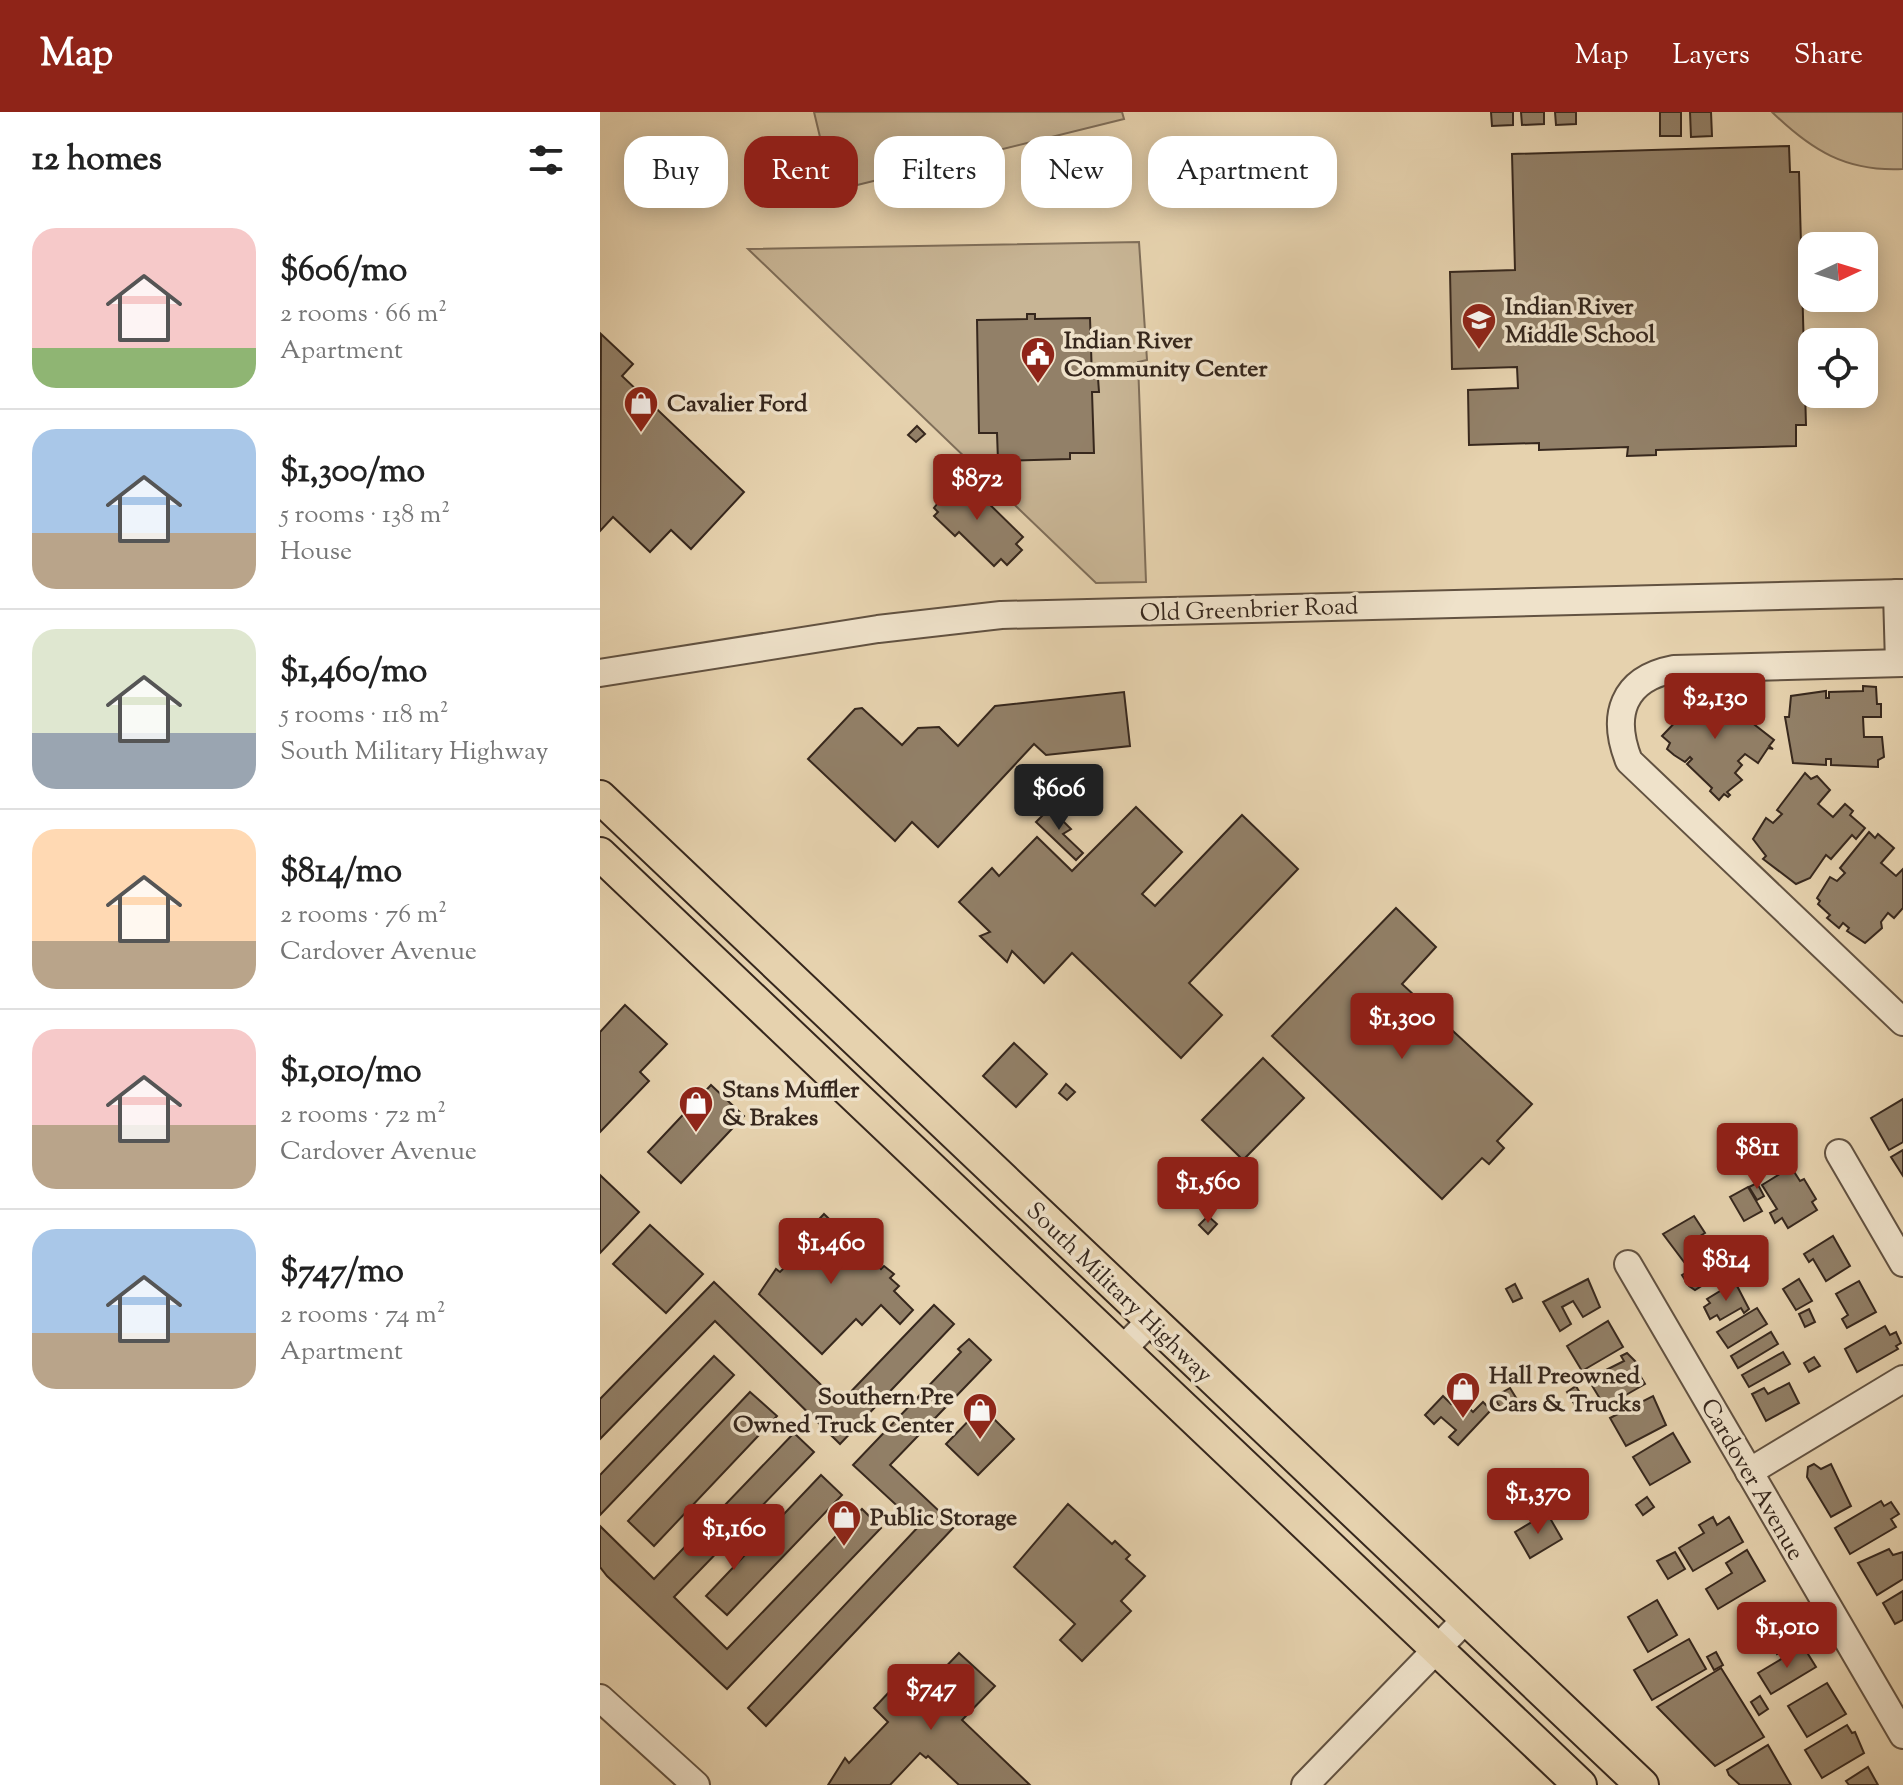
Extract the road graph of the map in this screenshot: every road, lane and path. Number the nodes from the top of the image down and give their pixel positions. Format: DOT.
graph roads {
  1 [pos="1900,593"];
  2 [pos="1901,663"];
  3 [pos="600,673"];
  4 [pos="600,797"];
  5 [pos="600,854"];
  6 [pos="1903,1022"];
  7 [pos="1839,1153"];
  8 [pos="1903,1263"];
  9 [pos="1628,1264"];
  10 [pos="1150,1321"];
  11 [pos="1123,1349"];
  12 [pos="1903,1379"];
  13 [pos="1749,1472"];
  14 [pos="1465,1620"];
  15 [pos="1437,1648"];
  16 [pos="600,1698"];
  17 [pos="1903,1735"];
  18 [pos="696,1785"];
  19 [pos="1305,1785"];
  20 [pos="1580,1785"];
  21 [pos="1642,1785"];
  1 -- 2 [label="street"];
  1 -- 3 [label="street, Old Greenbrier Road"];
  2 -- 6 [label="street"];
  4 -- 10 [label="main road, South Military Highway"];
  5 -- 11 [label="main road, South Military Highway"];
  7 -- 8 [label="street"];
  9 -- 13 [label="street, Cardover Avenue"];
  10 -- 11 [label="street"];
  10 -- 14 [label="main road, South Military Highway"];
  11 -- 15 [label="main road, South Military Highway"];
  12 -- 13 [label="street"];
  13 -- 17 [label="street, Cardover Avenue"];
  14 -- 15 [label="street"];
  14 -- 21 [label="main road, South Military Highway"];
  15 -- 19 [label="street"];
  15 -- 20 [label="main road, South Military Highway"];
  16 -- 18 [label="street"];
}
